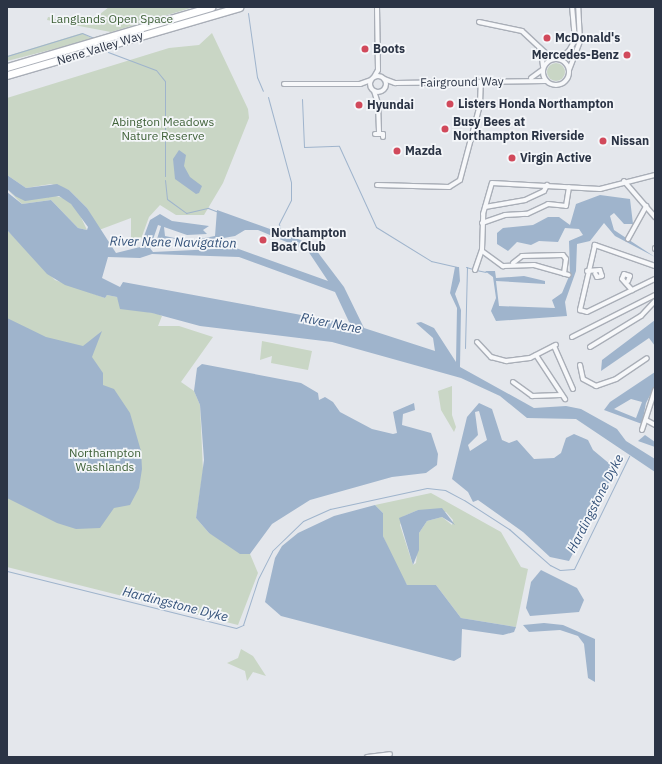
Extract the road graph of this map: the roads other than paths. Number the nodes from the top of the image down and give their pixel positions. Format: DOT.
graph roads {
  1 [pos="212,7"];
  2 [pos="239,7"];
  3 [pos="377,7"];
  4 [pos="572,7"];
  5 [pos="578,7"];
  6 [pos="479,22"];
  7 [pos="540,48"];
  8 [pos="552,59"];
  9 [pos="559,59"];
  10 [pos="7,67"];
  11 [pos="543,69"];
  12 [pos="378,70"];
  13 [pos="569,70"];
  14 [pos="7,75"];
  15 [pos="383,78"];
  16 [pos="373,79"];
  17 [pos="528,79"];
  18 [pos="546,81"];
  19 [pos="481,82"];
  20 [pos="395,83"];
  21 [pos="284,84"];
  22 [pos="360,84"];
  23 [pos="372,89"];
  24 [pos="384,89"];
  25 [pos="378,102"];
  26 [pos="383,137"];
  27 [pos="654,174"];
  28 [pos="624,181"];
  29 [pos="376,184"];
  30 [pos="547,185"];
  31 [pos="569,187"];
  32 [pos="646,206"];
  33 [pos="485,207"];
  34 [pos="655,217"];
  35 [pos="482,223"];
  36 [pos="628,239"];
  37 [pos="482,251"];
  38 [pos="513,263"];
  39 [pos="655,266"];
  40 [pos="475,270"];
  41 [pos="587,271"];
  42 [pos="595,273"];
  43 [pos="655,279"];
  44 [pos="628,281"];
  45 [pos="632,290"];
  46 [pos="655,295"];
  47 [pos="655,301"];
  48 [pos="572,337"];
  49 [pos="477,342"];
  50 [pos="590,347"];
  51 [pos="536,355"];
  52 [pos="646,358"];
  53 [pos="580,365"];
  54 [pos="513,382"];
  55 [pos="573,389"];
  56 [pos="655,390"];
  57 [pos="561,395"];
  58 [pos="565,399"];
  59 [pos="646,420"];
  60 [pos="655,425"];
  61 [pos="642,430"];
  62 [pos="390,754"];
  63 [pos="367,757"];
  1 -- 10 [label="highway, Nene Valley Way"];
  2 -- 14 [label="highway, Nene Valley Way"];
  3 -- 12 [label="street"];
  4 -- 9 [label="street"];
  5 -- 13 [label="street"];
  6 -- 7 [label="street"];
  7 -- 8 [label="street"];
  7 -- 11 [label="street"];
  8 -- 9 [label="street"];
  8 -- 11 [label="street"];
  9 -- 13 [label="street"];
  11 -- 17 [label="street"];
  11 -- 18 [label="street"];
  12 -- 15 [label="street"];
  12 -- 16 [label="street"];
  13 -- 18 [label="street"];
  15 -- 16 [label="street"];
  15 -- 20 [label="street"];
  15 -- 24 [label="street"];
  16 -- 22 [label="street"];
  16 -- 23 [label="street"];
  17 -- 18 [label="street, Fairground Way"];
  17 -- 19 [label="street, Fairground Way"];
  19 -- 20 [label="street, Fairground Way"];
  19 -- 29 [label="street"];
  20 -- 24 [label="street"];
  21 -- 22 [label="street"];
  22 -- 23 [label="street"];
  23 -- 24 [label="street"];
  23 -- 25 [label="street"];
  24 -- 25 [label="street"];
  25 -- 26 [label="street"];
  27 -- 28 [label="street"];
  28 -- 31 [label="street"];
  28 -- 32 [label="street"];
  30 -- 31 [label="street"];
  30 -- 33 [label="street"];
  30 -- 33 [label="street"];
  31 -- 35 [label="street"];
  32 -- 34 [label="street"];
  32 -- 36 [label="street"];
  33 -- 35 [label="street"];
  35 -- 37 [label="street"];
  37 -- 38 [label="street"];
  37 -- 40 [label="street"];
  38 -- 38 [label="street"];
  39 -- 41 [label="street"];
  41 -- 42 [label="street"];
  41 -- 45 [label="street"];
  43 -- 45 [label="street"];
  44 -- 45 [label="street"];
  46 -- 48 [label="street"];
  47 -- 50 [label="street"];
  49 -- 51 [label="street"];
  51 -- 55 [label="street"];
  51 -- 57 [label="street"];
  52 -- 53 [label="street"];
  54 -- 57 [label="street"];
  56 -- 59 [label="street"];
  57 -- 58 [label="street"];
  59 -- 60 [label="street"];
  59 -- 61 [label="street"];
  62 -- 63 [label="street"];
}
